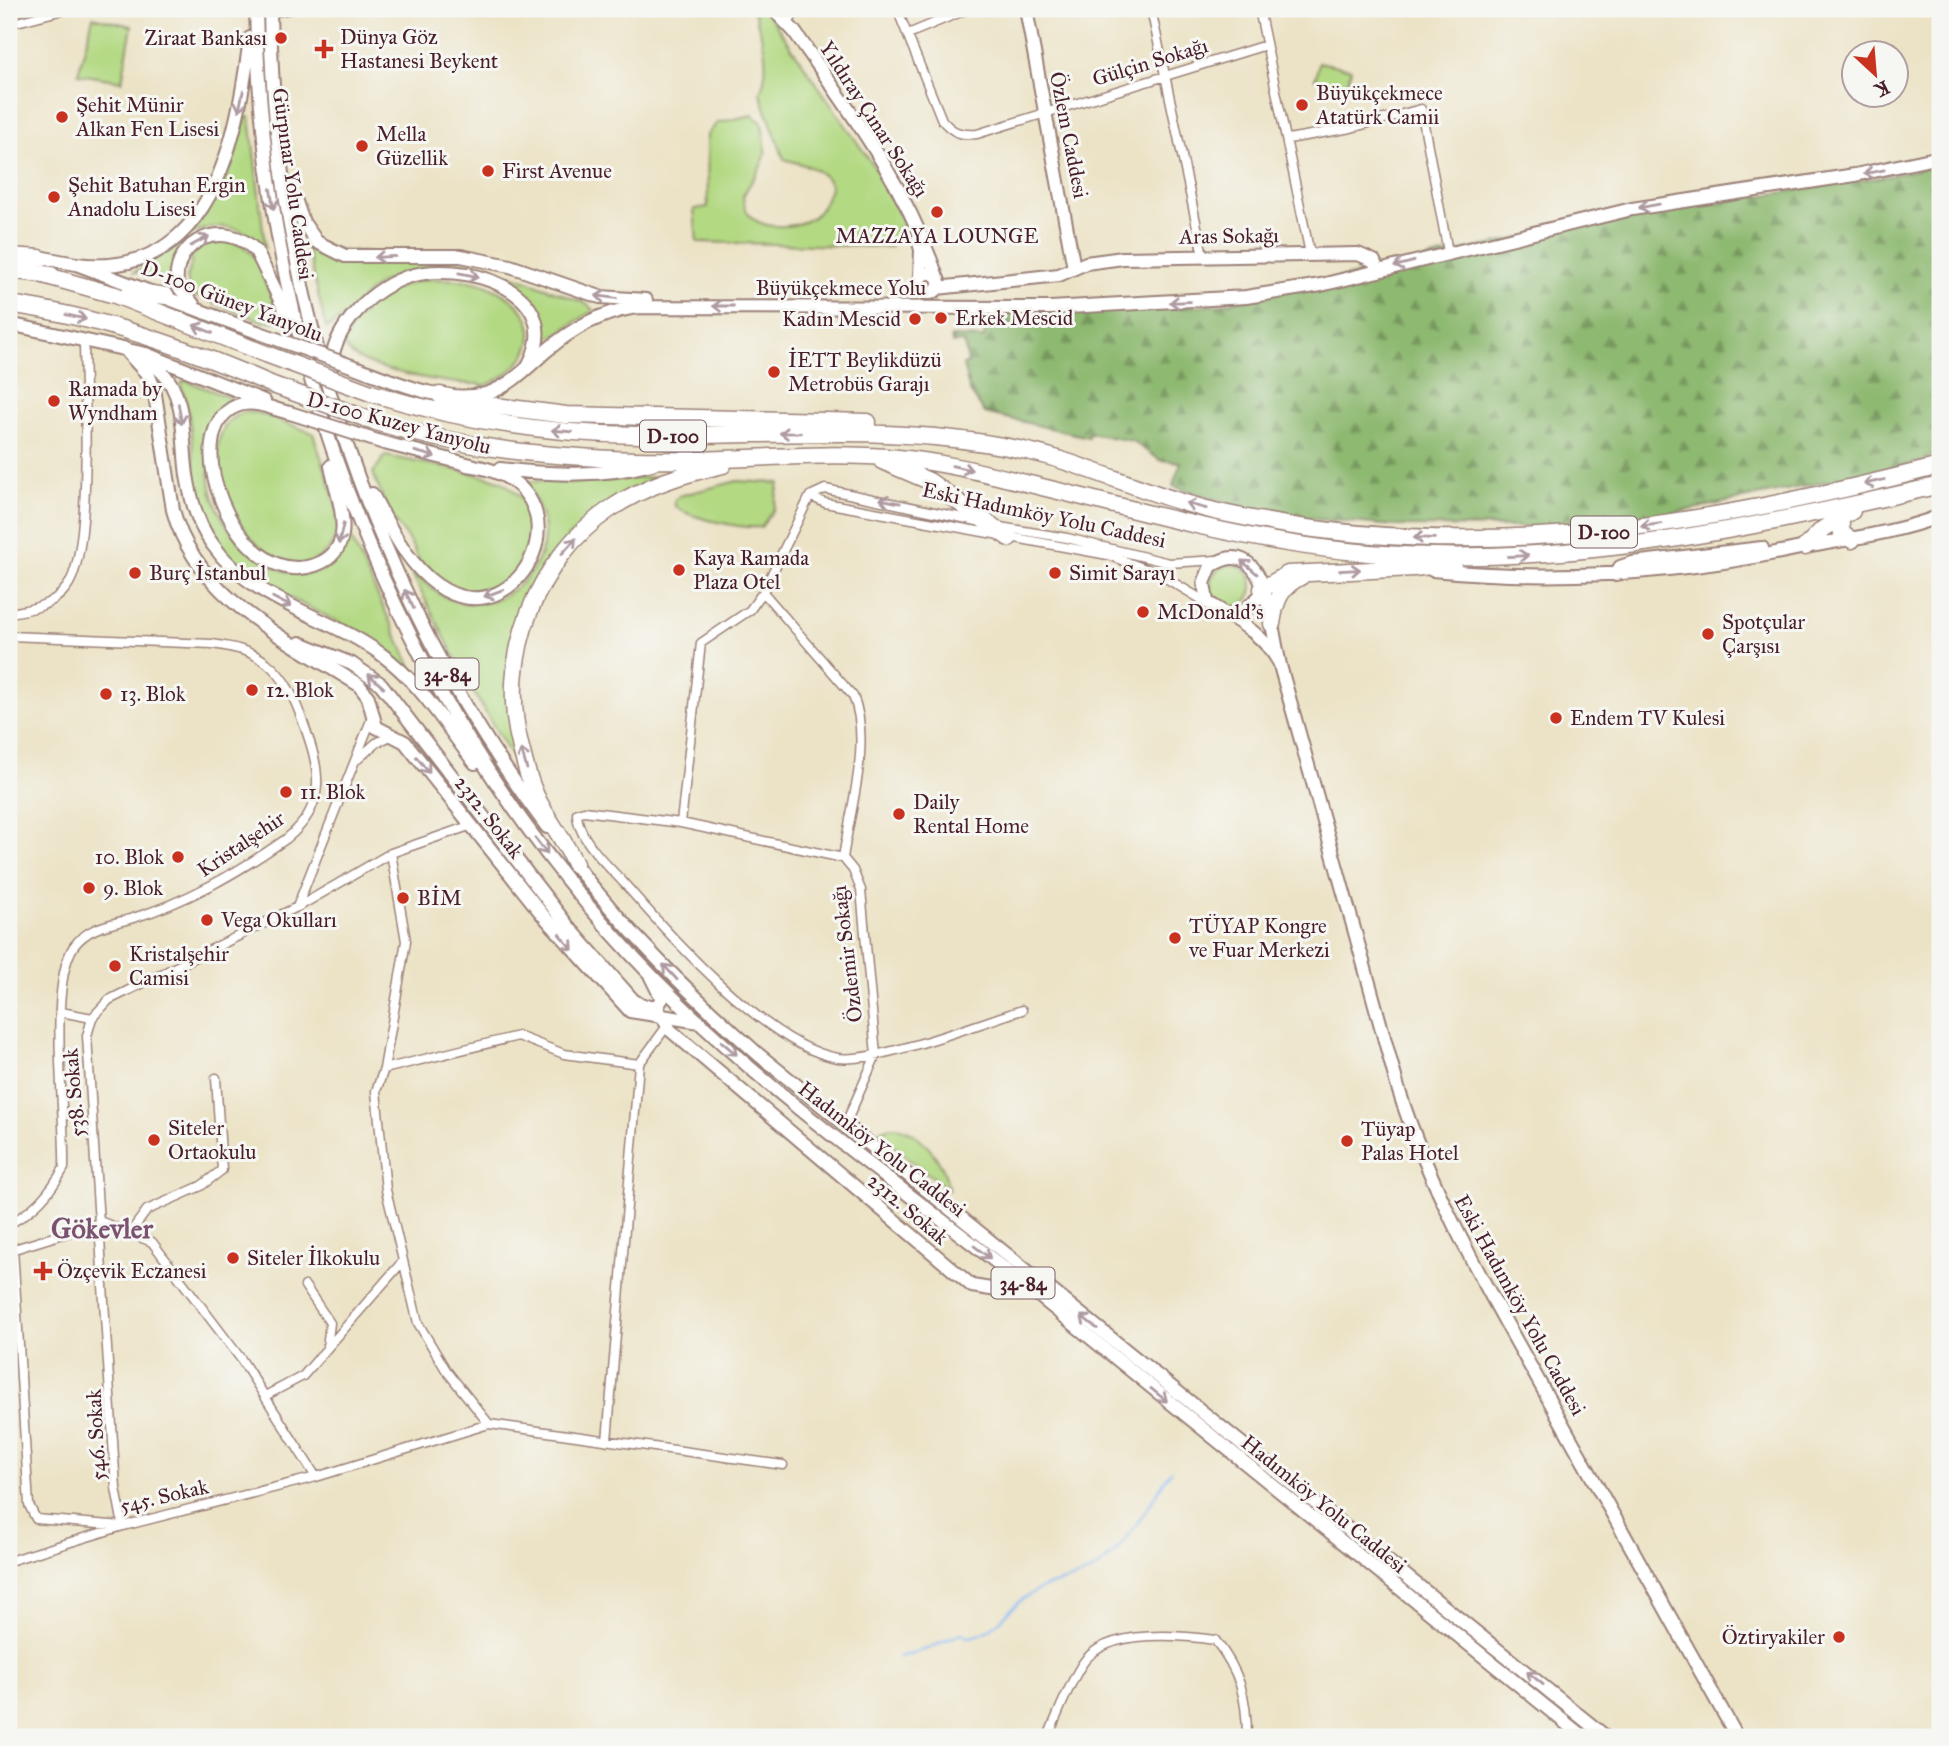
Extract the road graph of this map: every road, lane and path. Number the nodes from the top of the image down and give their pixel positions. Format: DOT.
graph roads {
  1 [pos="67,9"];
  2 [pos="255,9"];
  3 [pos="292,9"];
  4 [pos="774,9"];
  5 [pos="798,9"];
  6 [pos="897,9"];
  7 [pos="968,9"];
  8 [pos="1026,9"];
  9 [pos="1151,9"];
  10 [pos="1259,9"];
  11 [pos="271,10"];
  12 [pos="46,11"];
  13 [pos="9,24"];
  14 [pos="787,24"];
  15 [pos="908,34"];
  16 [pos="1266,45"];
  17 [pos="1163,76"];
  18 [pos="1046,113"];
  19 [pos="1288,139"];
  20 [pos="1940,157"];
  21 [pos="282,160"];
  22 [pos="1448,252"];
  23 [pos="9,254"];
  24 [pos="1310,254"];
  25 [pos="1203,256"];
  26 [pos="40,258"];
  27 [pos="926,262"];
  28 [pos="76,264"];
  29 [pos="1074,268"];
  30 [pos="9,270"];
  31 [pos="1378,271"];
  32 [pos="40,275"];
  33 [pos="920,281"];
  34 [pos="938,284"];
  35 [pos="166,296"];
  36 [pos="9,304"];
  37 [pos="698,306"];
  38 [pos="948,307"];
  39 [pos="914,308"];
  40 [pos="205,312"];
  41 [pos="9,324"];
  42 [pos="299,334"];
  43 [pos="84,338"];
  44 [pos="123,348"];
  45 [pos="526,368"];
  46 [pos="440,395"];
  47 [pos="332,396"];
  48 [pos="290,413"];
  49 [pos="980,443"];
  50 [pos="331,444"];
  51 [pos="762,455"];
  52 [pos="870,456"];
  53 [pos="667,459"];
  54 [pos="354,464"];
  55 [pos="467,465"];
  56 [pos="1940,466"];
  57 [pos="1940,485"];
  58 [pos="810,496"];
  59 [pos="1875,500"];
  60 [pos="932,510"];
  61 [pos="1940,516"];
  62 [pos="1840,517"];
  63 [pos="922,522"];
  64 [pos="989,525"];
  65 [pos="1009,538"];
  66 [pos="1852,540"];
  67 [pos="1066,543"];
  68 [pos="1805,547"];
  69 [pos="1327,548"];
  70 [pos="1492,556"];
  71 [pos="1220,560"];
  72 [pos="1414,568"];
  73 [pos="1313,572"];
  74 [pos="1263,591"];
  75 [pos="763,592"];
  76 [pos="1207,603"];
  77 [pos="9,613"];
  78 [pos="1230,617"];
  79 [pos="1272,624"];
  80 [pos="9,636"];
  81 [pos="290,640"];
  82 [pos="1279,662"];
  83 [pos="398,703"];
  84 [pos="373,715"];
  85 [pos="407,715"];
  86 [pos="393,735"];
  87 [pos="356,761"];
  88 [pos="502,790"];
  89 [pos="681,823"];
  90 [pos="472,825"];
  91 [pos="391,853"];
  92 [pos="843,858"];
  93 [pos="575,864"];
  94 [pos="297,907"];
  95 [pos="647,971"];
  96 [pos="1022,1010"];
  97 [pos="61,1012"];
  98 [pos="662,1016"];
  99 [pos="92,1018"];
  100 [pos="700,1022"];
  101 [pos="876,1055"];
  102 [pos="639,1065"];
  103 [pos="384,1069"];
  104 [pos="216,1078"];
  105 [pos="845,1125"];
  106 [pos="102,1222"];
  107 [pos="9,1224"];
  108 [pos="130,1233"];
  109 [pos="11,1250"];
  110 [pos="403,1261"];
  111 [pos="1013,1276"];
  112 [pos="305,1286"];
  113 [pos="327,1348"];
  114 [pos="265,1396"];
  115 [pos="489,1424"];
  116 [pos="607,1441"];
  117 [pos="783,1465"];
  118 [pos="316,1477"];
  119 [pos="123,1526"];
  120 [pos="9,1561"];
  121 [pos="1567,1704"];
  122 [pos="1048,1737"];
  123 [pos="1247,1737"];
  124 [pos="1583,1737"];
  125 [pos="1606,1737"];
  126 [pos="1612,1737"];
  127 [pos="1737,1737"];
  1 -- 12 [label="street"];
  2 -- 28 [label="main road, one-way"];
  2 -- 42 [label="main road, Gürpınar Yolu Caddesi, one-way"];
  3 -- 11 [label="street"];
  4 -- 14 [label="main road, Yıldıray Çınar Sokağı"];
  5 -- 14 [label="street"];
  6 -- 15 [label="street"];
  7 -- 15 [label="street"];
  8 -- 18 [label="main road, Özlem Caddesi"];
  9 -- 17 [label="street"];
  10 -- 16 [label="street"];
  11 -- 21 [label="main road, Gürpınar Yolu Caddesi"];
  12 -- 13 [label="street"];
  14 -- 27 [label="main road, Yıldıray Çınar Sokağı"];
  15 -- 18 [label="street, Gülçin Sokağı"];
  16 -- 17 [label="street, Gülçin Sokağı"];
  16 -- 19 [label="street"];
  17 -- 18 [label="street, Gülçin Sokağı"];
  17 -- 25 [label="street"];
  18 -- 29 [label="main road, Özlem Caddesi"];
  19 -- 22 [label="street"];
  19 -- 24 [label="street"];
  20 -- 22 [label="main road, Büyükçekmece Yolu, one-way"];
  37 -- 21 [label="main road, one-way"];
  21 -- 47 [label="main road, Gürpınar Yolu Caddesi"];
  22 -- 31 [label="main road, Büyükçekmece Yolu, one-way"];
  23 -- 26 [label="highway"];
  24 -- 25 [label="main road, Aras Sokağı"];
  24 -- 31 [label="main road, Aras Sokağı"];
  25 -- 29 [label="main road, Aras Sokağı"];
  26 -- 28 [label="main road, D-100 Güney Yanyolu"];
  27 -- 33 [label="main road, Yıldıray Çınar Sokağı"];
  27 -- 34 [label="main road, Yıldıray Çınar Sokağı"];
  28 -- 35 [label="main road, D-100 Güney Yanyolu"];
  29 -- 34 [label="main road, Aras Sokağı"];
  30 -- 32 [label="highway, D-100"];
  31 -- 38 [label="main road, Büyükçekmece Yolu, one-way"];
  32 -- 35 [label="highway"];
  49 -- 32 [label="highway, D-100, one-way, bridge"];
  33 -- 34 [label="main road, Aras Sokağı"];
  33 -- 39 [label="main road, Yıldıray Çınar Sokağı"];
  34 -- 38 [label="main road, Yıldıray Çınar Sokağı"];
  35 -- 40 [label="main road, D-100 Güney Yanyolu"];
  36 -- 53 [label="highway, D-100, one-way, bridge"];
  39 -- 37 [label="main road, Büyükçekmece Yolu, one-way"];
  37 -- 45 [label="main road, D-100 Güney Yanyolu"];
  38 -- 39 [label="main road, Büyükçekmece Yolu"];
  40 -- 42 [label="main road, one-way"];
  40 -- 46 [label="main road, D-100 Güney Yanyolu, bridge"];
  41 -- 43 [label="main road, D-100 Kuzey Yanyolu"];
  42 -- 50 [label="main road, Gürpınar Yolu Caddesi / 34-84"];
  43 -- 44 [label="main road, D-100 Kuzey Yanyolu"];
  43 -- 77 [label="street"];
  44 -- 48 [label="main road, D-100 Kuzey Yanyolu"];
  44 -- 81 [label="main road, 2312. Sokak"];
  44 -- 88 [label="main road, one-way"];
  45 -- 46 [label="main road, D-100 Güney Yanyolu"];
  47 -- 45 [label="main road, one-way"];
  46 -- 49 [label="highway"];
  47 -- 54 [label="main road, 34-84"];
  50 -- 48 [label="main road, one-way"];
  48 -- 55 [label="main road, D-100 Kuzey Yanyolu, one-way, bridge"];
  56 -- 49 [label="highway, D-100, one-way"];
  50 -- 88 [label="main road, Hadımköy Yolu Caddesi / 34-84"];
  51 -- 52 [label="highway, D-100"];
  51 -- 53 [label="highway, D-100"];
  93 -- 51 [label="highway, one-way"];
  52 -- 64 [label="highway"];
  52 -- 69 [label="highway, D-100, one-way"];
  53 -- 55 [label="main road, D-100 Kuzey Yanyolu"];
  55 -- 54 [label="main road, one-way"];
  93 -- 54 [label="main road, Hadımköy Yolu Caddesi / 34-84, one-way"];
  57 -- 59 [label="highway, D-100"];
  60 -- 58 [label="street, Eski Hadımköy Yolu Caddesi, one-way"];
  58 -- 63 [label="street, Eski Hadımköy Yolu Caddesi"];
  58 -- 75 [label="street"];
  59 -- 62 [label="highway"];
  70 -- 59 [label="highway, D-100, one-way"];
  60 -- 63 [label="street"];
  60 -- 64 [label="street, Eski Hadımköy Yolu Caddesi"];
  61 -- 66 [label="main road"];
  62 -- 66 [label="highway"];
  62 -- 68 [label="highway"];
  63 -- 65 [label="street, Eski Hadımköy Yolu Caddesi"];
  64 -- 65 [label="highway"];
  64 -- 67 [label="street, Eski Hadımköy Yolu Caddesi"];
  65 -- 67 [label="street, Eski Hadımköy Yolu Caddesi"];
  66 -- 68 [label="main road"];
  67 -- 71 [label="street, Eski Hadımköy Yolu Caddesi"];
  67 -- 76 [label="street, Eski Hadımköy Yolu Caddesi"];
  68 -- 72 [label="main road"];
  69 -- 70 [label="highway, D-100"];
  69 -- 72 [label="main road"];
  70 -- 72 [label="highway"];
  74 -- 71 [label="main road, Eski Hadımköy Yolu Caddesi, one-way"];
  71 -- 76 [label="main road"];
  73 -- 72 [label="highway, one-way"];
  73 -- 74 [label="highway"];
  73 -- 79 [label="highway"];
  74 -- 78 [label="main road"];
  74 -- 79 [label="main road, Eski Hadımköy Yolu Caddesi"];
  75 -- 89 [label="street"];
  75 -- 92 [label="street"];
  76 -- 78 [label="main road, Eski Hadımköy Yolu Caddesi"];
  78 -- 82 [label="main road, Eski Hadımköy Yolu Caddesi"];
  79 -- 82 [label="main road, Eski Hadımköy Yolu Caddesi"];
  80 -- 97 [label="street, Kristalşehir"];
  83 -- 81 [label="main road, 2312. Sokak, one-way"];
  81 -- 84 [label="main road, 2312. Sokak"];
  82 -- 127 [label="main road, Eski Hadımköy Yolu Caddesi"];
  83 -- 84 [label="main road"];
  83 -- 85 [label="main road, 2312. Sokak"];
  84 -- 86 [label="main road, 2312. Sokak"];
  84 -- 87 [label="street"];
  85 -- 86 [label="main road"];
  85 -- 98 [label="main road, 2312. Sokak"];
  86 -- 87 [label="street"];
  86 -- 90 [label="main road, 2312. Sokak, one-way"];
  87 -- 94 [label="street"];
  88 -- 95 [label="main road, Hadımköy Yolu Caddesi / 34-84, one-way"];
  89 -- 92 [label="street, Özdemir Sokağı"];
  89 -- 101 [label="street, Özdemir Sokağı"];
  90 -- 91 [label="street, 538. Sokak"];
  90 -- 98 [label="main road, 2312. Sokak, one-way"];
  91 -- 94 [label="street, 538. Sokak"];
  91 -- 103 [label="street"];
  92 -- 101 [label="street, Özdemir Sokağı"];
  105 -- 93 [label="main road, Hadımköy Yolu Caddesi / 34-84, one-way"];
  94 -- 99 [label="street, 538. Sokak"];
  95 -- 98 [label="main road"];
  95 -- 100 [label="main road, Hadımköy Yolu Caddesi / 34-84"];
  96 -- 101 [label="street"];
  97 -- 99 [label="street"];
  97 -- 107 [label="street, Kristalşehir"];
  98 -- 100 [label="main road, 2312. Sokak"];
  98 -- 102 [label="street"];
  98 -- 111 [label="main road, 2312. Sokak"];
  99 -- 106 [label="street, 538. Sokak"];
  100 -- 111 [label="main road, Hadımköy Yolu Caddesi / 34-84, one-way"];
  101 -- 105 [label="street, Özdemir Sokağı"];
  102 -- 103 [label="street"];
  102 -- 116 [label="street"];
  103 -- 110 [label="street"];
  104 -- 108 [label="street"];
  121 -- 105 [label="main road, Hadımköy Yolu Caddesi / 34-84, one-way"];
  106 -- 108 [label="street"];
  106 -- 109 [label="street"];
  106 -- 119 [label="street, 546. Sokak"];
  108 -- 114 [label="street"];
  109 -- 119 [label="street, 545. Sokak"];
  110 -- 113 [label="street"];
  110 -- 115 [label="street"];
  111 -- 124 [label="main road, Hadımköy Yolu Caddesi / 34-84, one-way"];
  112 -- 113 [label="street"];
  113 -- 114 [label="street"];
  114 -- 118 [label="street"];
  115 -- 116 [label="street"];
  115 -- 118 [label="street, 545. Sokak"];
  116 -- 117 [label="street"];
  118 -- 119 [label="street, 545. Sokak"];
  119 -- 120 [label="street"];
  121 -- 125 [label="main road, Hadımköy Yolu Caddesi / 34-84"];
  121 -- 126 [label="main road"];
  122 -- 123 [label="street"];
}
